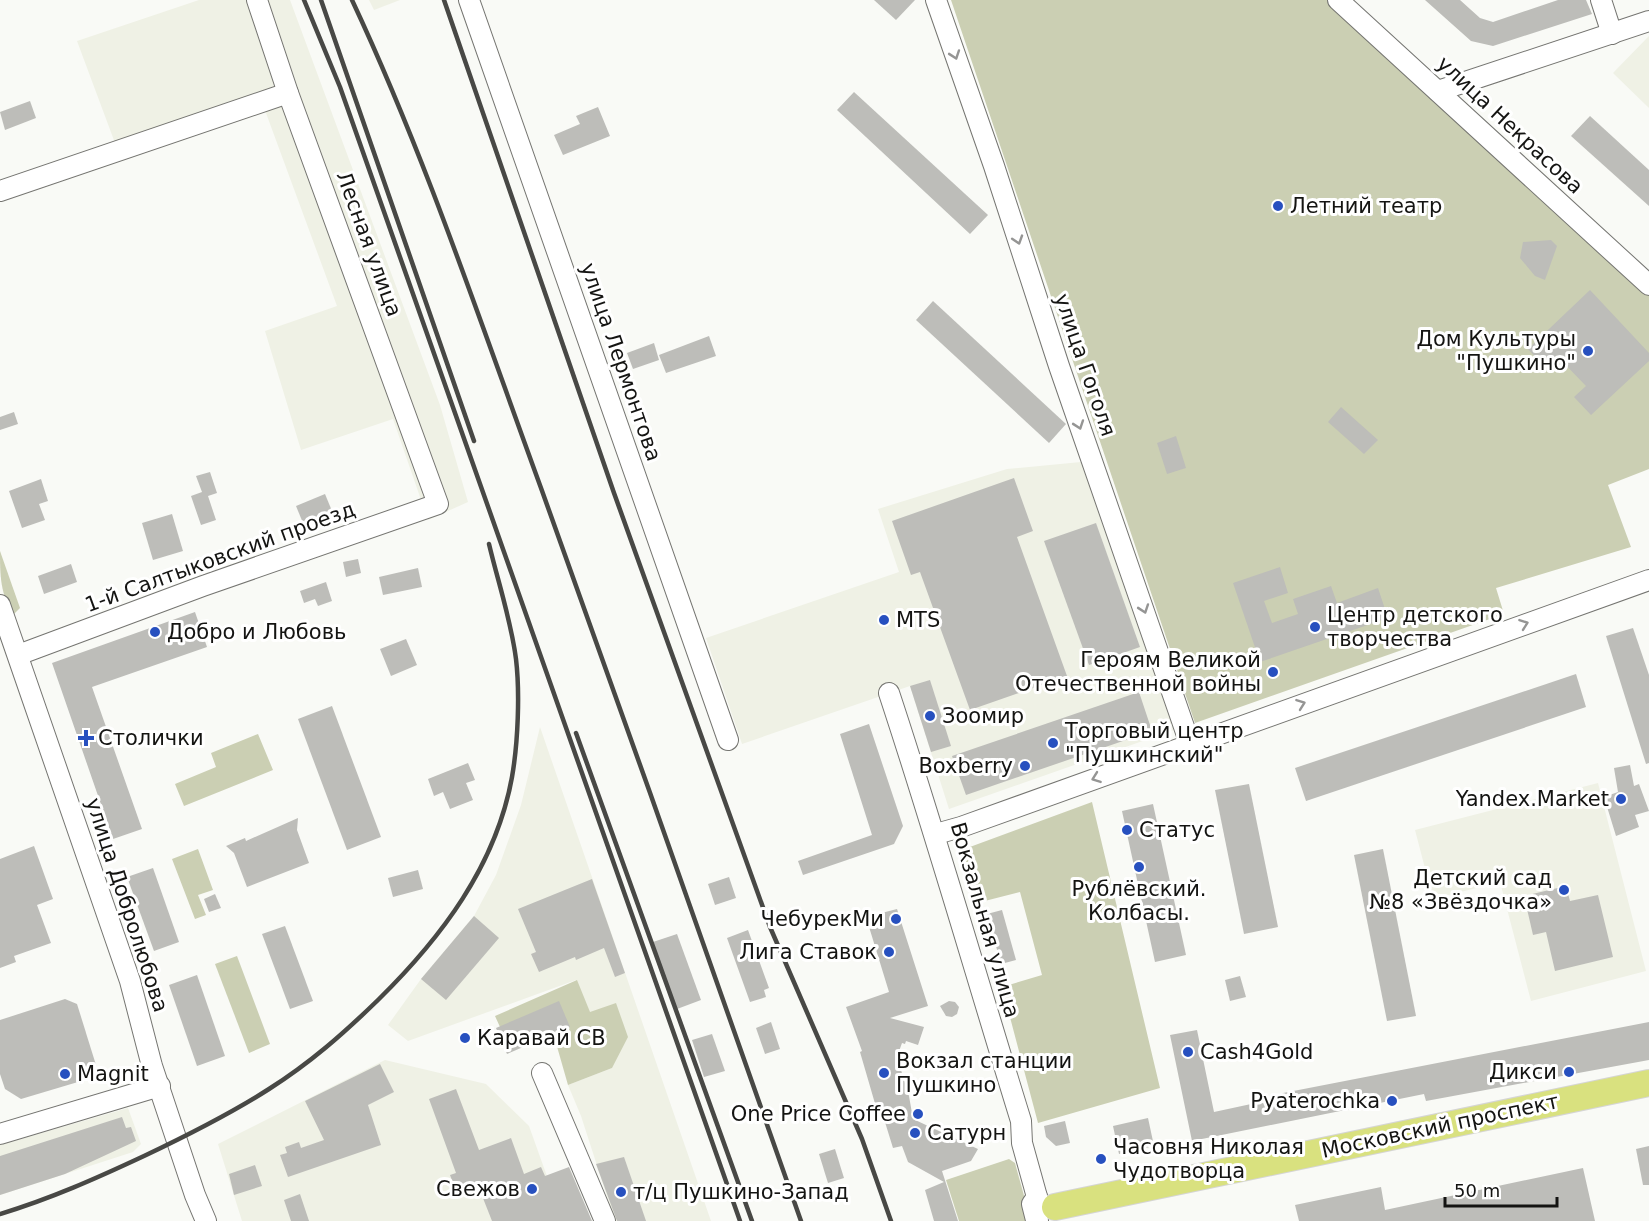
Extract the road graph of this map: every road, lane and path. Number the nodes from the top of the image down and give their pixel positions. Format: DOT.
graph roads {
  1 [pos="257,0"];
  2 [pos="469,0"];
  3 [pos="936,0"];
  4 [pos="1338,0"];
  5 [pos="1601,0"];
  6 [pos="1649,21"];
  7 [pos="1612,34"];
  8 [pos="1438,91"];
  9 [pos="288,93"];
  10 [pos="0,191"];
  11 [pos="1649,285"];
  12 [pos="438,504"];
  13 [pos="1649,580"];
  14 [pos="0,605"];
  15 [pos="18,656"];
  16 [pos="889,693"];
  17 [pos="728,740"];
  18 [pos="1190,744"];
  19 [pos="936,834"];
  20 [pos="542,1073"];
  21 [pos="1649,1083"];
  22 [pos="160,1086"];
  23 [pos="0,1134"];
  24 [pos="1045,1212"];
  25 [pos="206,1221"];
  26 [pos="605,1221"];
  1 -- 9 [label="street, Лесная улица"];
  2 -- 17 [label="street, улица Лермонтова"];
  3 -- 18 [label="street, улица Гоголя, one-way"];
  4 -- 8 [label="street, улица Некрасова"];
  5 -- 7 [label="street"];
  6 -- 7 [label="street"];
  7 -- 8 [label="street"];
  8 -- 11 [label="street, улица Некрасова"];
  9 -- 10 [label="street"];
  9 -- 12 [label="street, Лесная улица"];
  12 -- 15 [label="street, 1-й Салтыковский проезд"];
  18 -- 13 [label="street, one-way"];
  14 -- 15 [label="street, улица Добролюбова"];
  15 -- 22 [label="street, улица Добролюбова"];
  16 -- 19 [label="street, Вокзальная улица"];
  18 -- 19 [label="street, one-way"];
  19 -- 24 [label="street, Вокзальная улица"];
  20 -- 26 [label="street"];
  21 -- 24 [label="main road, Московский проспект"];
  22 -- 23 [label="street"];
  22 -- 25 [label="street, улица Добролюбова"];
}
